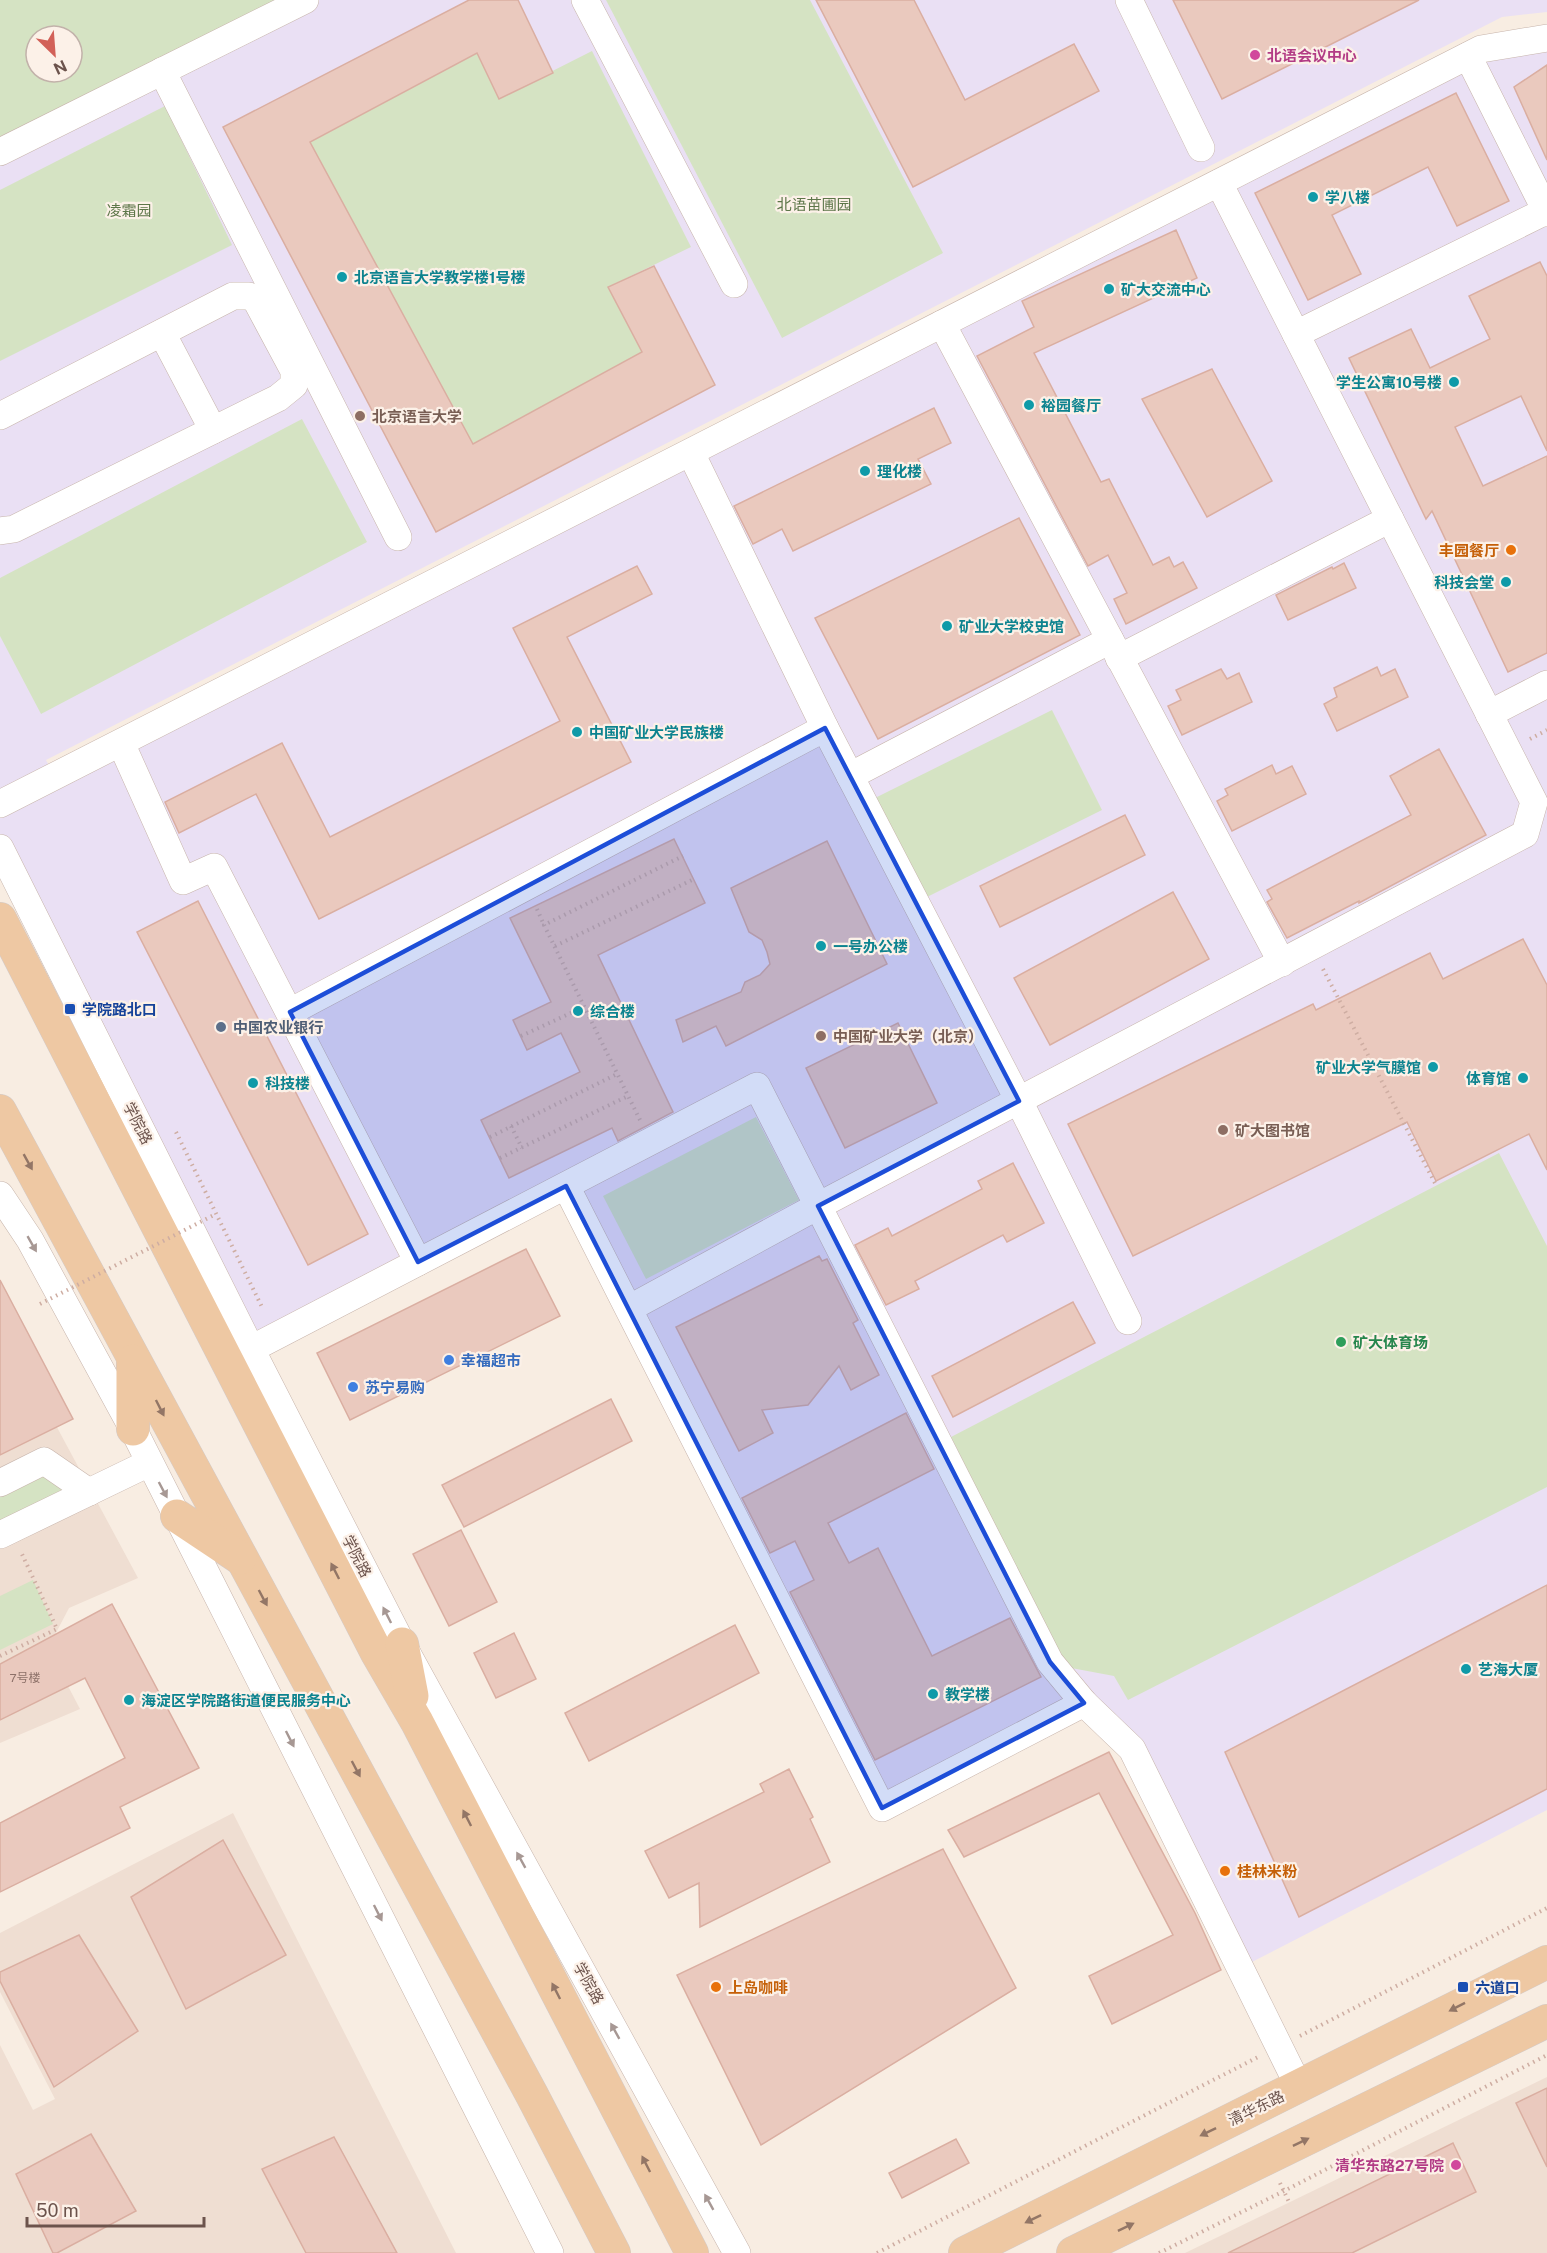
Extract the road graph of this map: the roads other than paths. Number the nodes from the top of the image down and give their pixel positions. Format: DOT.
graph roads {
  1 [pos="305,0"];
  2 [pos="585,0"];
  3 [pos="1129,0"];
  4 [pos="1547,38"];
  5 [pos="1468,56"];
  6 [pos="162,71"];
  7 [pos="1201,148"];
  8 [pos="0,152"];
  9 [pos="1219,183"];
  10 [pos="1546,212"];
  11 [pos="734,284"];
  12 [pos="942,324"];
  13 [pos="162,333"];
  14 [pos="1296,334"];
  15 [pos="0,416"];
  16 [pos="213,430"];
  17 [pos="691,453"];
  18 [pos="1390,519"];
  19 [pos="0,531"];
  20 [pos="398,537"];
  21 [pos="1115,649"];
  22 [pos="1547,684"];
  23 [pos="1489,714"];
  24 [pos="825,728"];
  25 [pos="121,743"];
  26 [pos="850,776"];
  27 [pos="0,804"];
  28 [pos="1536,829"];
  29 [pos="0,848"];
  30 [pos="0,920"];
  31 [pos="1282,963"];
  32 [pos="290,1012"];
  33 [pos="1019,1101"];
  34 [pos="0,1111"];
  35 [pos="566,1186"];
  36 [pos="0,1195"];
  37 [pos="818,1206"];
  38 [pos="418,1262"];
  39 [pos="630,1308"];
  40 [pos="1128,1321"];
  41 [pos="251,1349"];
  42 [pos="133,1354"];
  43 [pos="133,1429"];
  44 [pos="149,1463"];
  45 [pos="0,1483"];
  46 [pos="89,1492"];
  47 [pos="177,1515"];
  48 [pos="0,1535"];
  49 [pos="243,1561"];
  50 [pos="402,1644"];
  51 [pos="1084,1703"];
  52 [pos="417,1722"];
  53 [pos="1547,1962"];
  54 [pos="1547,2021"];
  55 [pos="1299,2087"];
  56 [pos="550,2253"];
  57 [pos="614,2253"];
  58 [pos="692,2253"];
  59 [pos="737,2253"];
  60 [pos="965,2253"];
  61 [pos="1073,2253"];
  1 -- 6 [label="street"];
  2 -- 11 [label="street"];
  3 -- 7 [label="street"];
  4 -- 5 [label="street"];
  5 -- 9 [label="street"];
  5 -- 10 [label="street"];
  6 -- 8 [label="street"];
  6 -- 20 [label="street"];
  9 -- 12 [label="street"];
  9 -- 14 [label="street"];
  10 -- 14 [label="street"];
  12 -- 17 [label="street"];
  12 -- 21 [label="street"];
  13 -- 15 [label="street"];
  13 -- 16 [label="street"];
  13 -- 16 [label="street"];
  14 -- 18 [label="street"];
  16 -- 19 [label="street"];
  17 -- 24 [label="street"];
  17 -- 25 [label="street"];
  18 -- 21 [label="street"];
  18 -- 23 [label="street"];
  21 -- 26 [label="street"];
  21 -- 31 [label="street"];
  22 -- 23 [label="street"];
  23 -- 28 [label="street"];
  24 -- 26 [label="street"];
  24 -- 32 [label="street"];
  25 -- 27 [label="street"];
  25 -- 32 [label="street"];
  26 -- 33 [label="street"];
  28 -- 31 [label="street"];
  29 -- 41 [label="street, 学院路"];
  52 -- 30 [label="main road, 学院路, one-way"];
  31 -- 33 [label="street"];
  32 -- 38 [label="street"];
  33 -- 37 [label="street"];
  33 -- 40 [label="street"];
  34 -- 42 [label="main road, one-way"];
  35 -- 37 [label="street"];
  35 -- 38 [label="street"];
  35 -- 39 [label="street"];
  36 -- 43 [label="street, one-way"];
  37 -- 39 [label="street"];
  37 -- 51 [label="street"];
  38 -- 41 [label="street"];
  39 -- 51 [label="street"];
  50 -- 41 [label="street, 学院路, one-way"];
  42 -- 43 [label="main road"];
  42 -- 49 [label="main road, one-way"];
  43 -- 44 [label="street"];
  44 -- 46 [label="street"];
  44 -- 47 [label="street, one-way"];
  45 -- 46 [label="street"];
  46 -- 48 [label="street"];
  47 -- 49 [label="main road"];
  47 -- 56 [label="street, one-way"];
  49 -- 57 [label="main road, one-way"];
  50 -- 52 [label="main road"];
  59 -- 50 [label="street, 学院路, one-way"];
  51 -- 55 [label="street"];
  58 -- 52 [label="main road, 学院路, one-way"];
  53 -- 55 [label="main road, 清华东路, one-way"];
  61 -- 54 [label="main road, one-way"];
  55 -- 60 [label="main road, 清华东路, one-way"];
}
